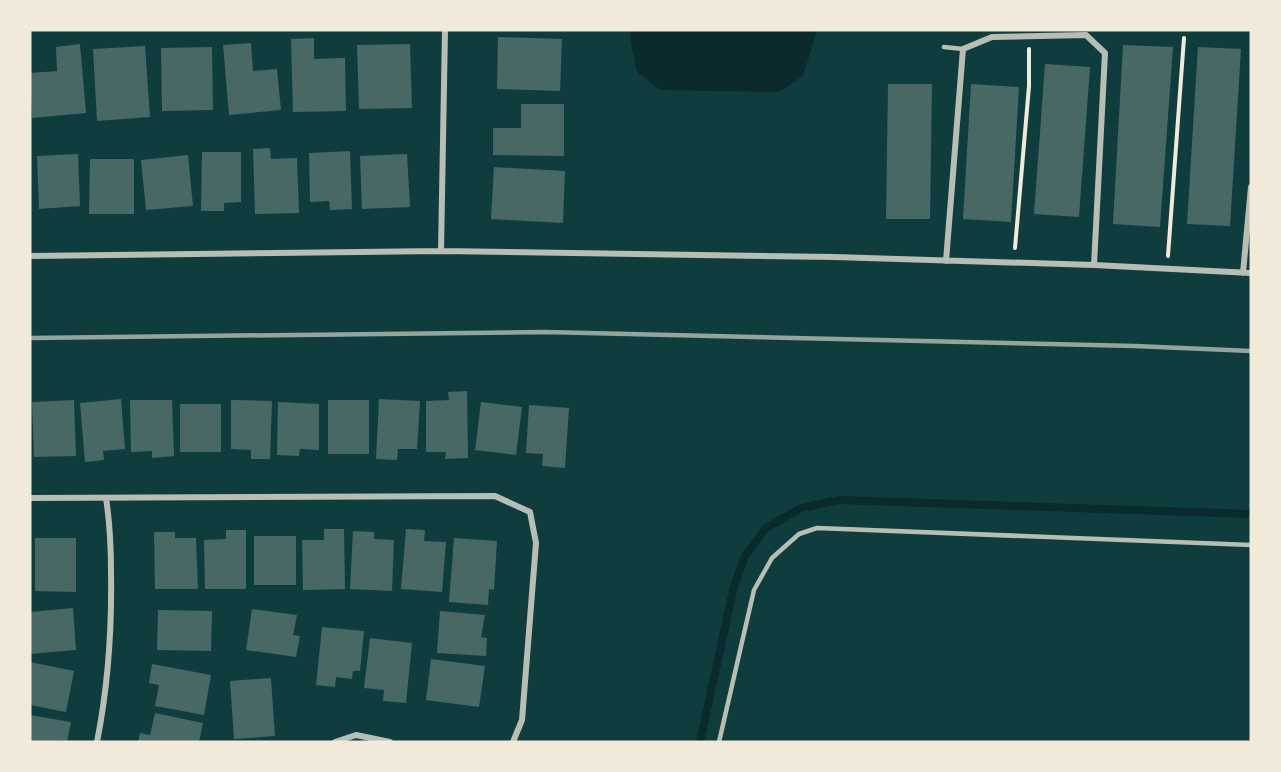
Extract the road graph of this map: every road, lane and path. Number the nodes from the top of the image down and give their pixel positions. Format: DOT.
graph roads {
  1 [pos="445,30"];
  2 [pos="1030,37"];
  3 [pos="1184,38"];
  4 [pos="944,47"];
  5 [pos="963,49"];
  6 [pos="1251,187"];
  7 [pos="441,251"];
  8 [pos="30,256"];
  9 [pos="946,261"];
  10 [pos="1014,263"];
  11 [pos="1094,265"];
  12 [pos="1167,269"];
  13 [pos="1243,273"];
  14 [pos="1251,273"];
  15 [pos="30,498"];
  16 [pos="106,498"];
  17 [pos="1251,545"];
  18 [pos="97,742"];
  19 [pos="335,742"];
  20 [pos="390,742"];
  21 [pos="513,742"];
  22 [pos="719,742"];
  1 -- 7 [label="street"];
  2 -- 5 [label="street"];
  2 -- 10 [label="path"];
  2 -- 11 [label="street"];
  3 -- 12 [label="path"];
  4 -- 5 [label="lane"];
  5 -- 9 [label="street"];
  6 -- 13 [label="street"];
  7 -- 8 [label="street"];
  7 -- 9 [label="street"];
  9 -- 10 [label="street"];
  10 -- 11 [label="street"];
  11 -- 12 [label="street"];
  12 -- 13 [label="street"];
  13 -- 14 [label="street"];
  15 -- 16 [label="street"];
  16 -- 18 [label="street"];
  16 -- 21 [label="street"];
  17 -- 22 [label="lane"];
  19 -- 20 [label="street"];
}
